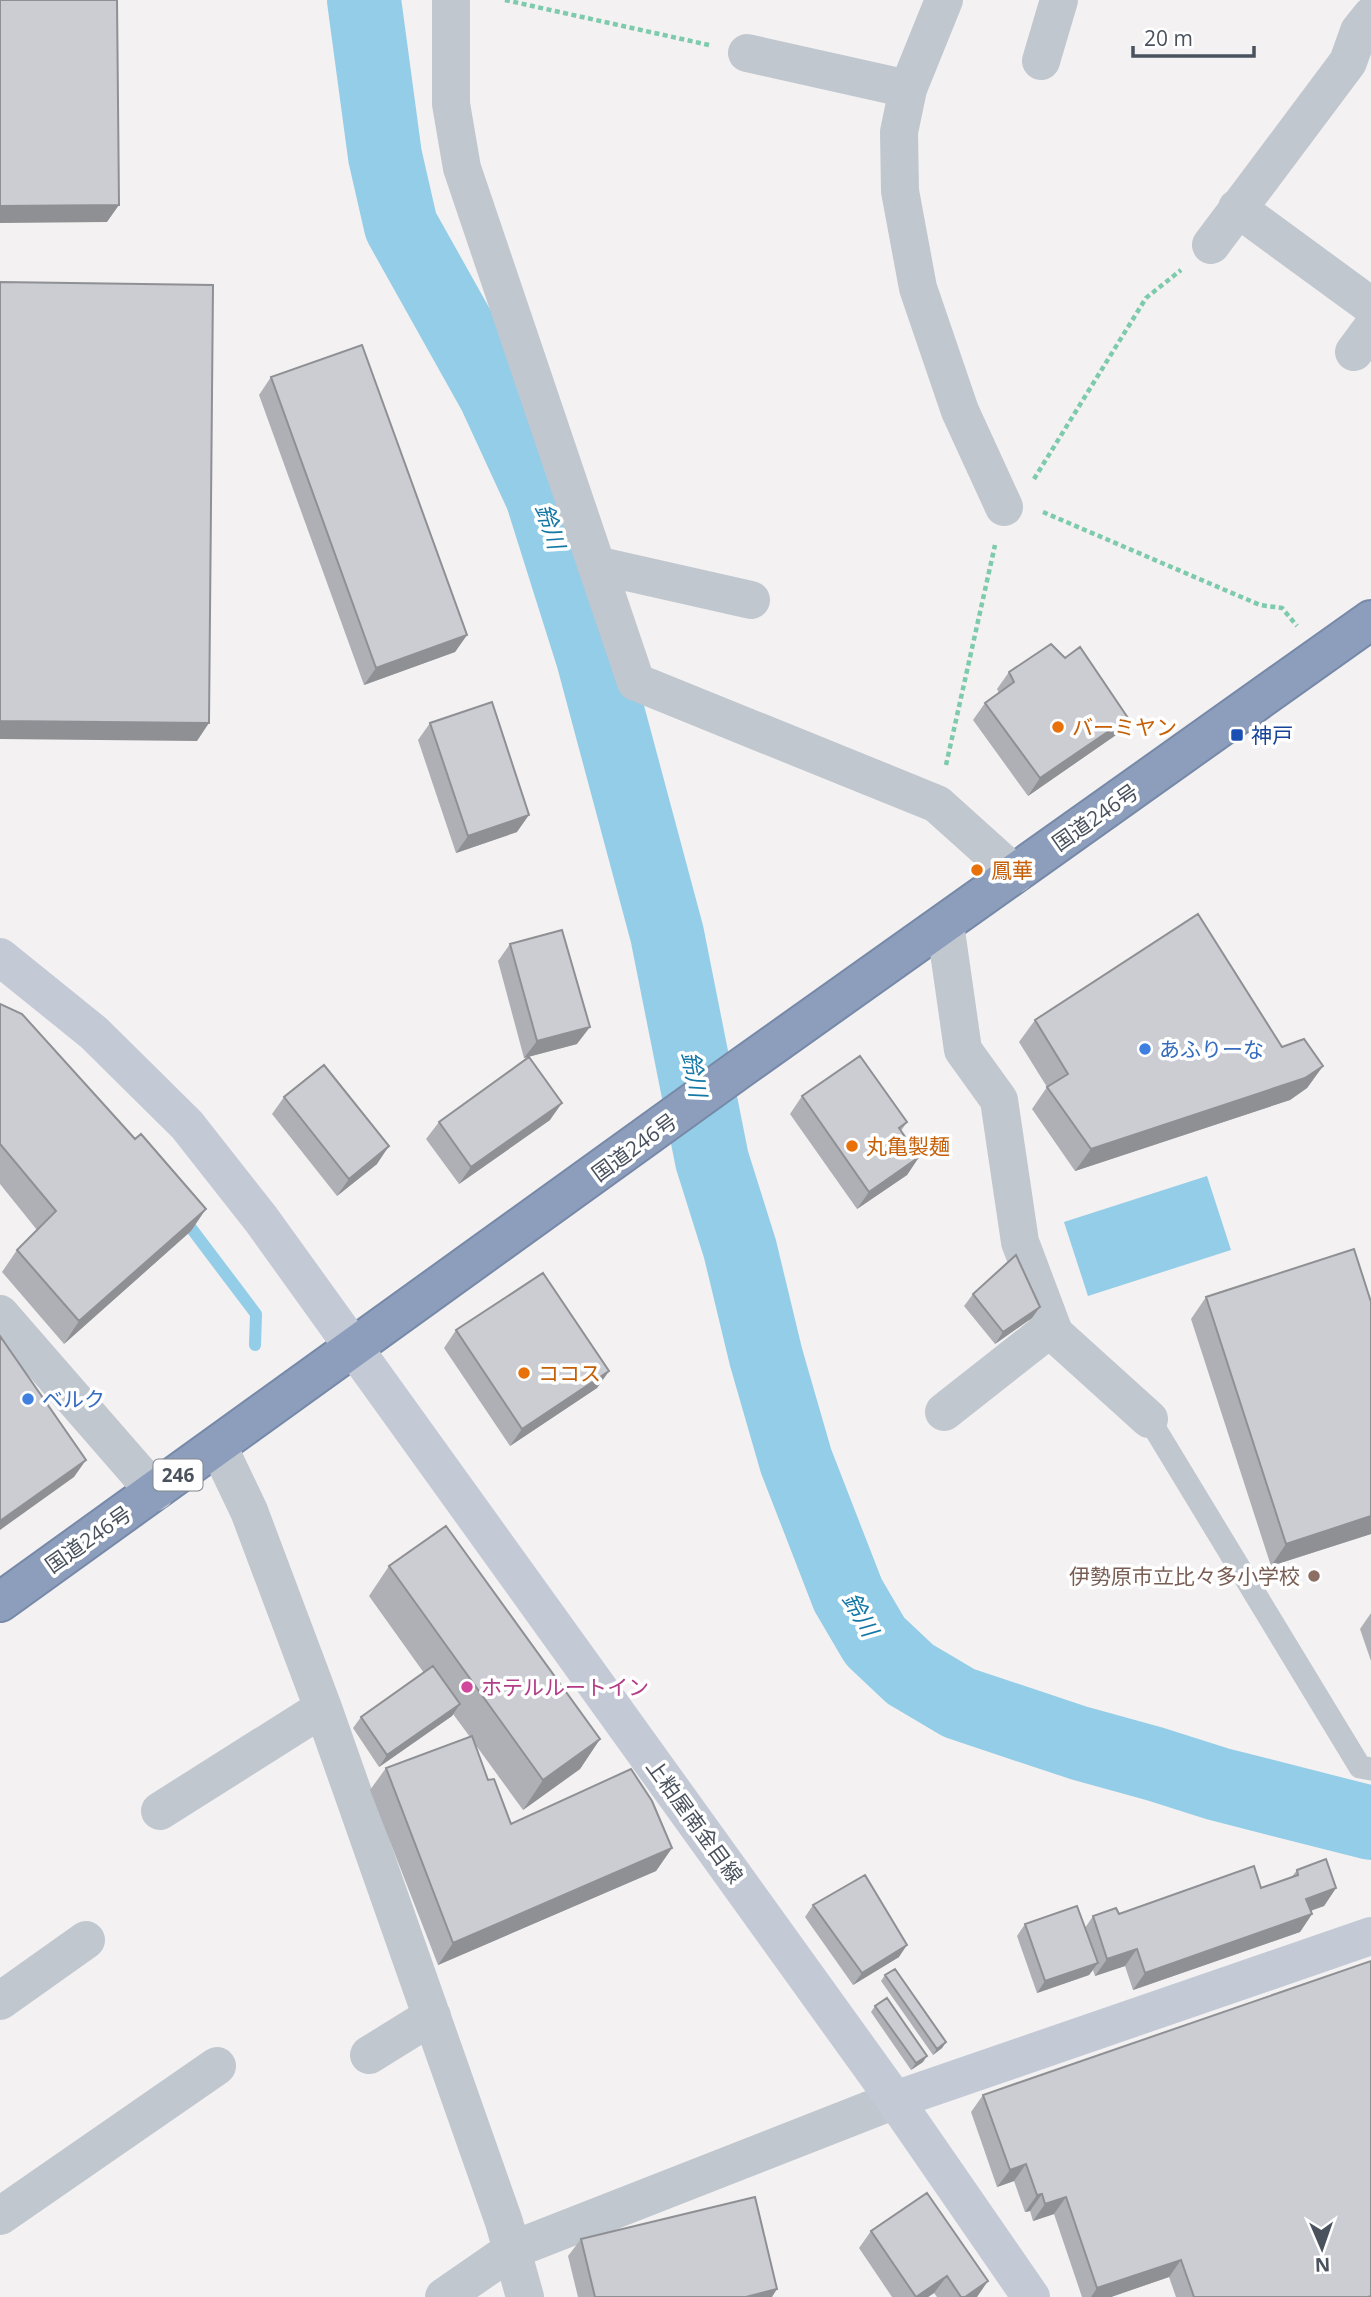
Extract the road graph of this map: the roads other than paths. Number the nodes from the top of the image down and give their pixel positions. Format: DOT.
graph roads {
  1 [pos="451,0"];
  2 [pos="944,0"];
  3 [pos="1059,0"];
  4 [pos="1371,16"];
  5 [pos="747,53"];
  6 [pos="1041,61"];
  7 [pos="908,89"];
  8 [pos="1237,208"];
  9 [pos="1211,245"];
  10 [pos="1371,306"];
  11 [pos="1012,503"];
  12 [pos="596,565"];
  13 [pos="751,600"];
  14 [pos="1371,620"];
  15 [pos="1015,874"];
  16 [pos="945,924"];
  17 [pos="0,957"];
  18 [pos="0,1314"];
  19 [pos="1052,1327"];
  20 [pos="355,1348"];
  21 [pos="944,1412"];
  22 [pos="1149,1419"];
  23 [pos="218,1447"];
  24 [pos="155,1492"];
  25 [pos="0,1602"];
  26 [pos="323,1708"];
  27 [pos="1371,1769"];
  28 [pos="160,1811"];
  29 [pos="1371,1936"];
  30 [pos="86,1940"];
  31 [pos="0,2001"];
  32 [pos="432,2016"];
  33 [pos="369,2055"];
  34 [pos="218,2066"];
  35 [pos="895,2100"];
  36 [pos="0,2216"];
  37 [pos="512,2250"];
  38 [pos="444,2297"];
  39 [pos="526,2297"];
  40 [pos="1031,2297"];
  1 -- 12 [label="street"];
  2 -- 7 [label="street"];
  3 -- 6 [label="street"];
  4 -- 8 [label="street"];
  5 -- 7 [label="street"];
  7 -- 11 [label="street"];
  8 -- 9 [label="street"];
  8 -- 10 [label="street"];
  12 -- 13 [label="street"];
  12 -- 15 [label="street"];
  14 -- 15 [label="highway, 国道246号 / 246"];
  15 -- 16 [label="highway, 国道246号 / 246"];
  16 -- 19 [label="street"];
  16 -- 20 [label="highway, 国道246号 / 246"];
  17 -- 20 [label="main road, 上粕屋南金目線"];
  18 -- 24 [label="street"];
  19 -- 21 [label="street"];
  19 -- 22 [label="street"];
  20 -- 23 [label="highway, 国道246号 / 246"];
  20 -- 35 [label="main road, 上粕屋南金目線"];
  22 -- 27 [label="lane"];
  23 -- 24 [label="highway, 国道246号 / 246"];
  23 -- 26 [label="street"];
  24 -- 25 [label="highway, 国道246号 / 246"];
  26 -- 28 [label="street"];
  26 -- 32 [label="street"];
  29 -- 35 [label="main road"];
  30 -- 31 [label="street"];
  32 -- 33 [label="street"];
  32 -- 37 [label="street"];
  34 -- 36 [label="street"];
  35 -- 37 [label="street"];
  35 -- 40 [label="main road, 上粕屋南金目線"];
  37 -- 38 [label="street"];
  37 -- 39 [label="street"];
}
